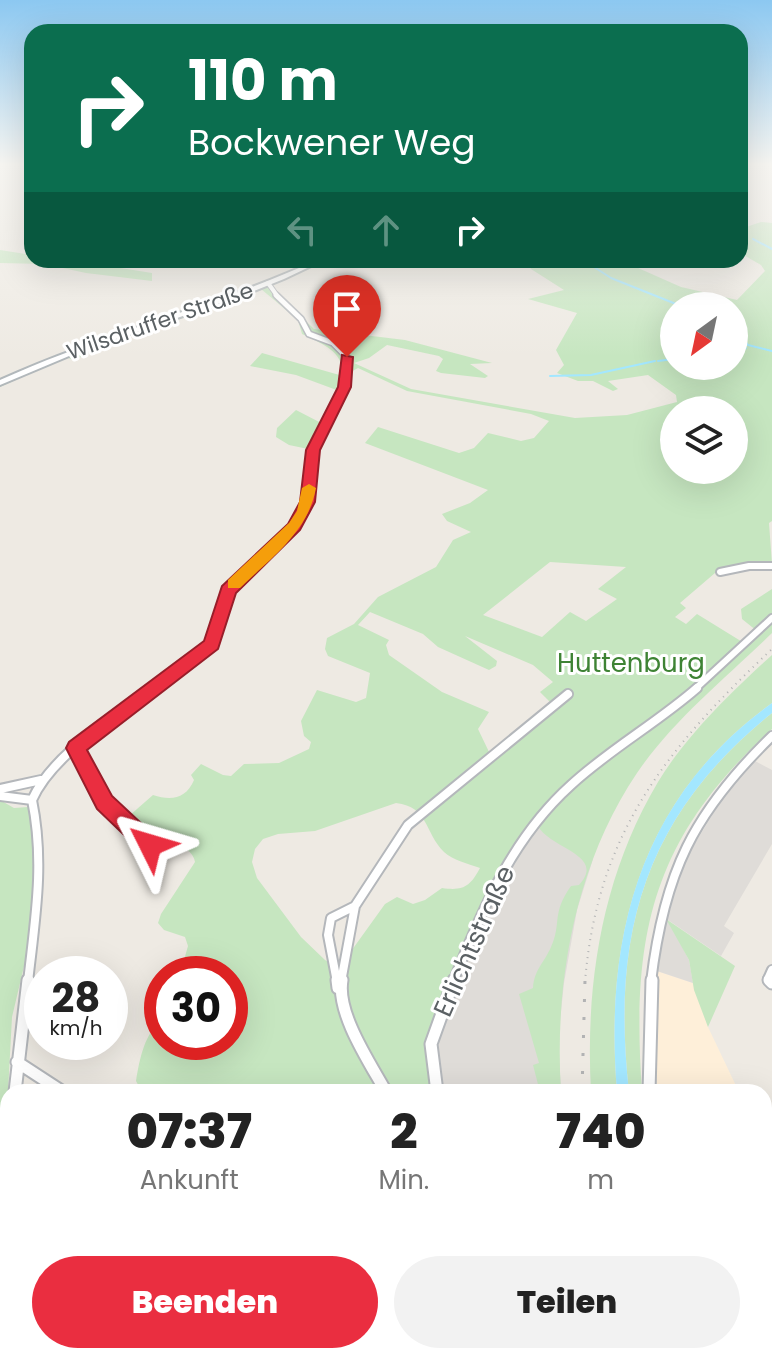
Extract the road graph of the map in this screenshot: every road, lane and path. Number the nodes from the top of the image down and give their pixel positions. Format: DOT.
graph roads {
  1 [pos="303,268"];
  2 [pos="268,283"];
  3 [pos="0,383"];
  4 [pos="772,566"];
  5 [pos="720,572"];
  6 [pos="772,618"];
  7 [pos="568,694"];
  8 [pos="772,736"];
  9 [pos="75,748"];
  10 [pos="41,780"];
  11 [pos="0,789"];
  12 [pos="0,796"];
  13 [pos="32,800"];
  14 [pos="150,845"];
  15 [pos="355,906"];
  16 [pos="772,970"];
  17 [pos="772,983"];
  18 [pos="339,995"];
  19 [pos="17,1062"];
  20 [pos="16,1084"];
  21 [pos="49,1084"];
  22 [pos="382,1084"];
  23 [pos="436,1084"];
  24 [pos="649,1084"];
  25 [pos="772,1122"];
  26 [pos="772,1136"];
  1 -- 2 [label="main road, Wilsdruffer Straße"];
  2 -- 3 [label="main road, Wilsdruffer Straße"];
  2 -- 9 [label="street"];
  4 -- 5 [label="street"];
  6 -- 23 [label="street, Erlichtstraße"];
  7 -- 15 [label="street"];
  8 -- 24 [label="street"];
  9 -- 10 [label="street"];
  9 -- 14 [label="street"];
  10 -- 11 [label="street"];
  10 -- 13 [label="street"];
  12 -- 13 [label="street"];
  13 -- 19 [label="street"];
  15 -- 18 [label="street"];
  15 -- 18 [label="street"];
  16 -- 17 [label="street"];
  18 -- 22 [label="street"];
  19 -- 20 [label="street"];
  19 -- 21 [label="street"];
  25 -- 26 [label="street"];
}
